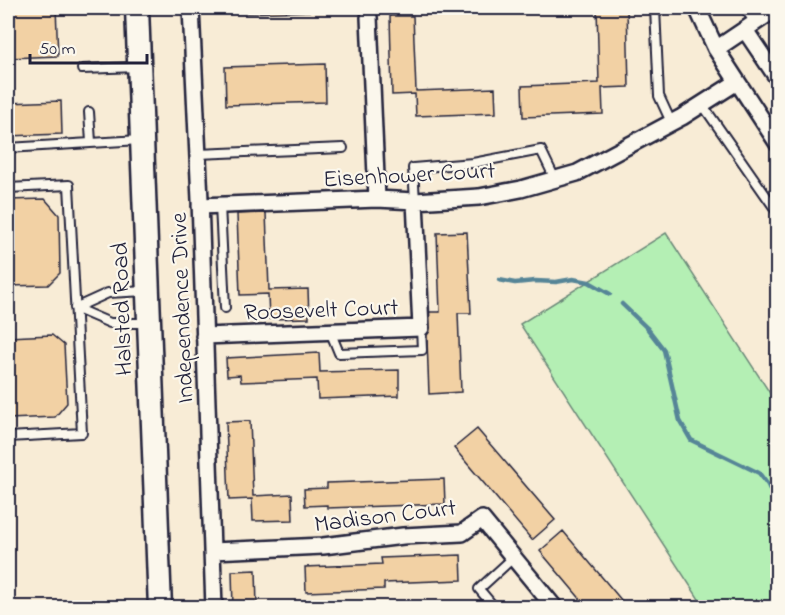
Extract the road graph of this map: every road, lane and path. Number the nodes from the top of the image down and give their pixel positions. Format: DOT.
graph roads {
  1 [pos="137,8"];
  2 [pos="191,8"];
  3 [pos="657,8"];
  4 [pos="697,8"];
  5 [pos="745,8"];
  6 [pos="777,8"];
  7 [pos="369,17"];
  8 [pos="750,26"];
  9 [pos="716,49"];
  10 [pos="139,67"];
  11 [pos="82,69"];
  12 [pos="777,79"];
  13 [pos="737,82"];
  14 [pos="702,104"];
  15 [pos="89,112"];
  16 [pos="671,122"];
  17 [pos="142,140"];
  18 [pos="91,142"];
  19 [pos="777,144"];
  20 [pos="8,148"];
  21 [pos="343,148"];
  22 [pos="198,154"];
  23 [pos="555,179"];
  24 [pos="8,188"];
  25 [pos="377,199"];
  26 [pos="415,201"];
  27 [pos="220,205"];
  28 [pos="200,206"];
  29 [pos="777,213"];
  30 [pos="148,291"];
  31 [pos="75,308"];
  32 [pos="225,308"];
  33 [pos="149,323"];
  34 [pos="421,328"];
  35 [pos="330,331"];
  36 [pos="204,336"];
  37 [pos="8,437"];
  38 [pos="212,551"];
  39 [pos="514,557"];
  40 [pos="160,608"];
  41 [pos="214,608"];
  42 [pos="495,608"];
  43 [pos="555,608"];
  1 -- 10 [label="street, Halsted Road"];
  2 -- 22 [label="street, Independence Drive"];
  3 -- 16 [label="lane"];
  4 -- 9 [label="street"];
  5 -- 8 [label="lane"];
  6 -- 8 [label="street"];
  7 -- 25 [label="street"];
  8 -- 9 [label="street"];
  8 -- 12 [label="street"];
  9 -- 13 [label="street"];
  10 -- 11 [label="lane"];
  10 -- 17 [label="street, Halsted Road"];
  13 -- 14 [label="street, Eisenhower Court"];
  13 -- 19 [label="street"];
  14 -- 16 [label="street, Eisenhower Court"];
  14 -- 29 [label="lane"];
  15 -- 18 [label="lane"];
  16 -- 23 [label="street, Eisenhower Court"];
  17 -- 18 [label="lane"];
  17 -- 30 [label="street, Halsted Road"];
  18 -- 20 [label="lane"];
  21 -- 22 [label="lane"];
  22 -- 28 [label="street, Independence Drive"];
  23 -- 26 [label="street, Eisenhower Court"];
  23 -- 26 [label="lane"];
  24 -- 31 [label="lane"];
  25 -- 26 [label="street, Eisenhower Court"];
  25 -- 27 [label="street, Eisenhower Court"];
  26 -- 34 [label="street, Roosevelt Court"];
  27 -- 28 [label="street, Eisenhower Court"];
  27 -- 32 [label="lane"];
  28 -- 36 [label="street, Independence Drive"];
  30 -- 31 [label="lane"];
  30 -- 33 [label="street, Halsted Road"];
  31 -- 33 [label="lane"];
  31 -- 37 [label="lane"];
  33 -- 40 [label="street, Halsted Road"];
  34 -- 35 [label="street, Roosevelt Court"];
  34 -- 35 [label="lane"];
  35 -- 36 [label="street, Roosevelt Court"];
  36 -- 38 [label="street, Independence Drive"];
  38 -- 39 [label="street, Madison Court"];
  38 -- 41 [label="street, Independence Drive"];
  39 -- 42 [label="lane"];
  39 -- 43 [label="street, Madison Court"];
}
